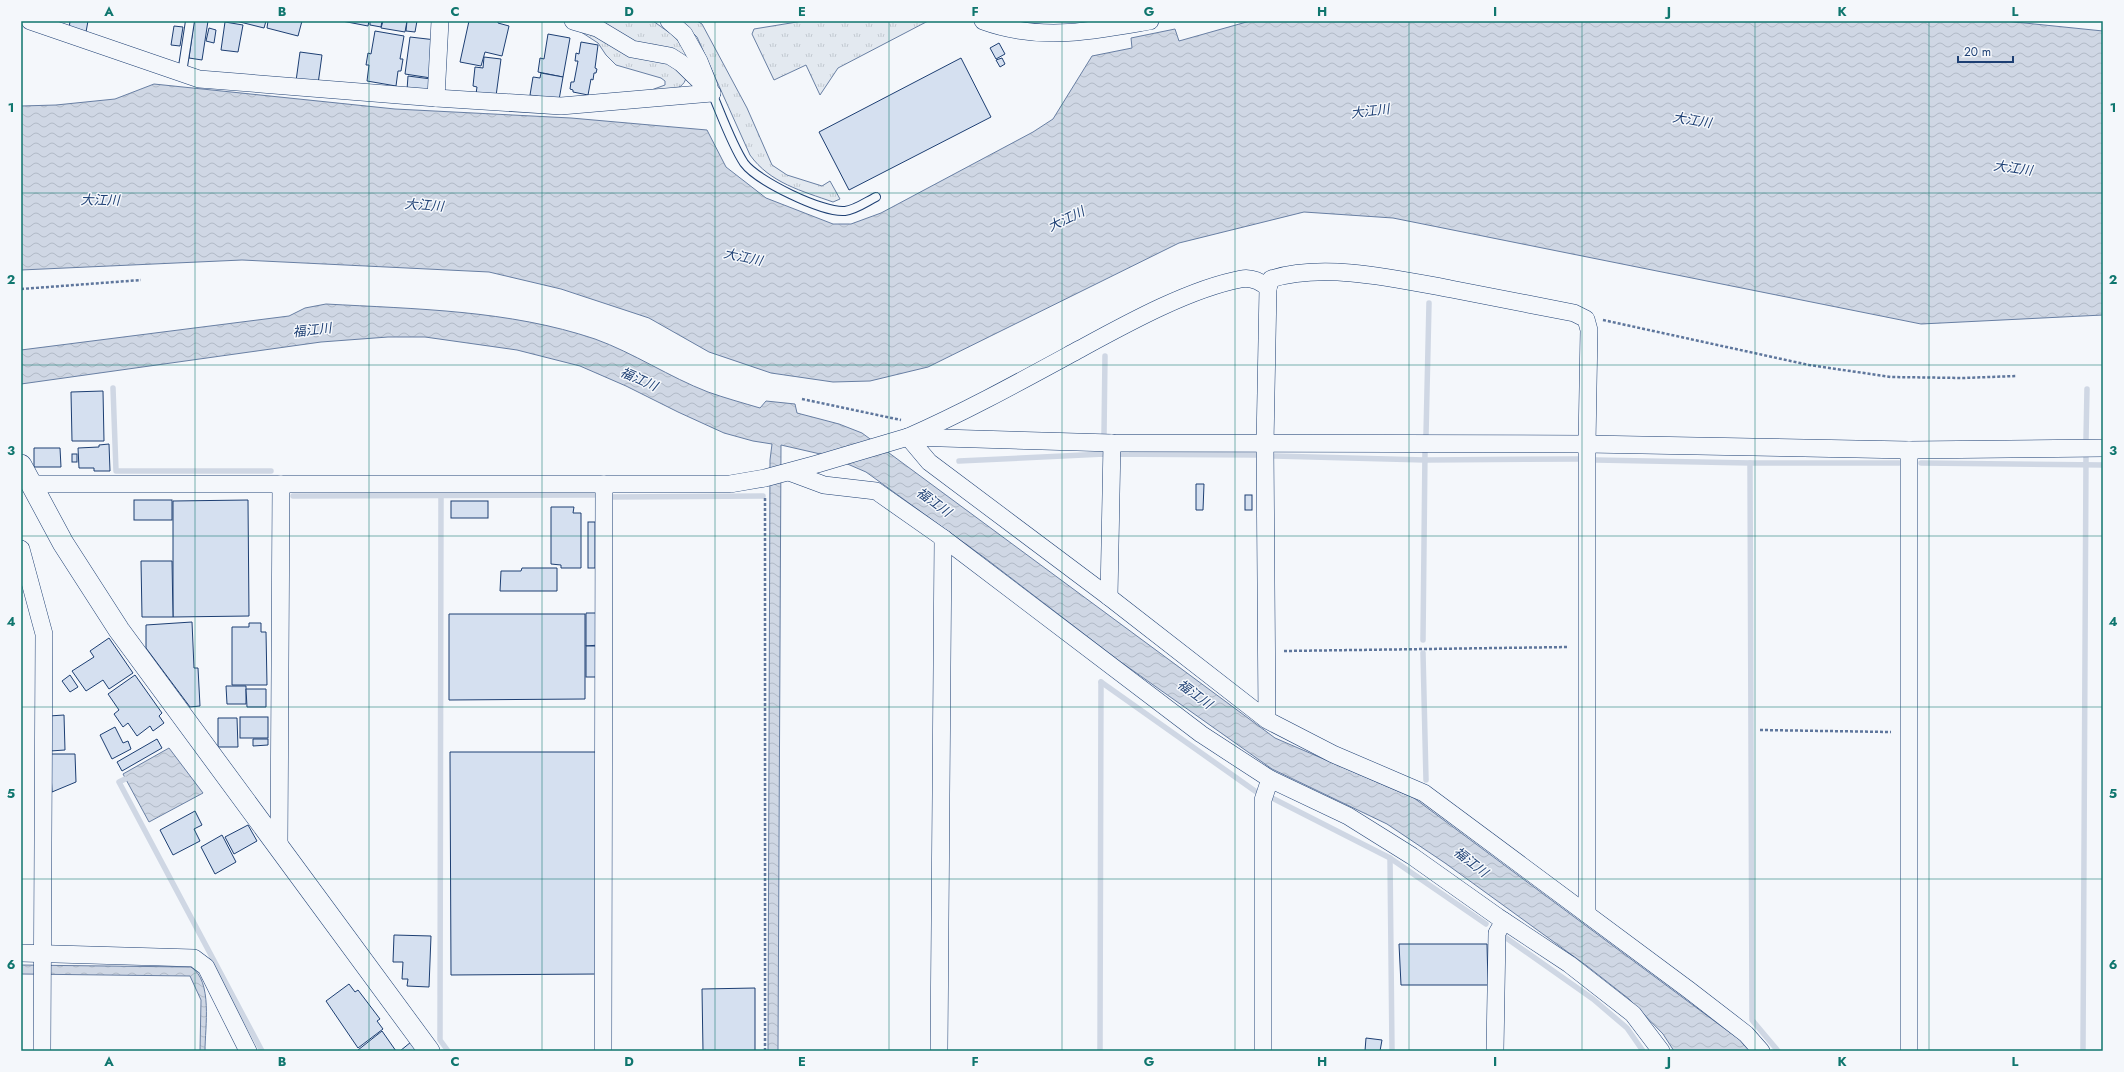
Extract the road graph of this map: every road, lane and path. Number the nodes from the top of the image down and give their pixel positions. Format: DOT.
graph roads {
  1 [pos="30,21"];
  2 [pos="190,21"];
  3 [pos="440,21"];
  4 [pos="573,21"];
  5 [pos="669,21"];
  6 [pos="983,21"];
  7 [pos="1150,21"];
  8 [pos="182,73"];
  9 [pos="712,93"];
  10 [pos="436,98"];
  11 [pos="876,197"];
  12 [pos="141,280"];
  13 [pos="1268,288"];
  14 [pos="21,289"];
  15 [pos="1587,324"];
  16 [pos="2017,376"];
  17 [pos="802,399"];
  18 [pos="900,439"];
  19 [pos="1265,444"];
  20 [pos="1587,444"];
  21 [pos="2103,448"];
  22 [pos="1112,450"];
  23 [pos="1909,450"];
  24 [pos="21,465"];
  25 [pos="786,472"];
  26 [pos="765,478"];
  27 [pos="32,484"];
  28 [pos="281,484"];
  29 [pos="604,484"];
  30 [pos="943,538"];
  31 [pos="21,549"];
  32 [pos="1109,597"];
  33 [pos="1588,647"];
  34 [pos="1267,651"];
  35 [pos="1267,720"];
  36 [pos="1760,730"];
  37 [pos="1909,732"];
  38 [pos="1270,779"];
  39 [pos="279,848"];
  40 [pos="1587,914"];
  41 [pos="1504,921"];
  42 [pos="21,953"];
  43 [pos="43,964"];
  44 [pos="42,1051"];
  45 [pos="248,1051"];
  46 [pos="429,1051"];
  47 [pos="603,1051"];
  48 [pos="765,1051"];
  49 [pos="939,1051"];
  50 [pos="1263,1051"];
  51 [pos="1495,1051"];
  52 [pos="1661,1051"];
  53 [pos="1761,1051"];
  54 [pos="1909,1051"];
  1 -- 8 [label="street"];
  2 -- 8 [label="lane"];
  3 -- 10 [label="street"];
  4 -- 9 [label="street"];
  5 -- 9 [label="street"];
  6 -- 7 [label="street"];
  8 -- 10 [label="street"];
  9 -- 10 [label="street"];
  9 -- 11 [label="lane"];
  12 -- 14 [label="path"];
  13 -- 15 [label="street"];
  13 -- 18 [label="street"];
  13 -- 19 [label="street"];
  15 -- 16 [label="path"];
  15 -- 20 [label="street"];
  17 -- 18 [label="path"];
  18 -- 22 [label="street"];
  18 -- 25 [label="street"];
  18 -- 32 [label="street"];
  19 -- 20 [label="street"];
  19 -- 22 [label="street"];
  19 -- 34 [label="street"];
  20 -- 23 [label="street"];
  20 -- 33 [label="street"];
  21 -- 23 [label="street"];
  22 -- 32 [label="street"];
  23 -- 37 [label="street"];
  24 -- 27 [label="street"];
  25 -- 26 [label="street"];
  25 -- 30 [label="street"];
  26 -- 29 [label="street"];
  26 -- 48 [label="path"];
  27 -- 28 [label="street"];
  27 -- 39 [label="street"];
  28 -- 29 [label="street"];
  28 -- 39 [label="street"];
  29 -- 47 [label="street"];
  30 -- 38 [label="street"];
  30 -- 49 [label="street"];
  31 -- 43 [label="street"];
  32 -- 35 [label="street"];
  33 -- 34 [label="path"];
  33 -- 40 [label="street"];
  34 -- 35 [label="street"];
  35 -- 40 [label="street"];
  36 -- 37 [label="path"];
  37 -- 54 [label="street"];
  38 -- 41 [label="street"];
  38 -- 50 [label="street"];
  39 -- 46 [label="street"];
  40 -- 53 [label="street"];
  41 -- 51 [label="street"];
  41 -- 52 [label="street"];
  42 -- 43 [label="street"];
  43 -- 44 [label="street"];
  43 -- 45 [label="street"];
}
